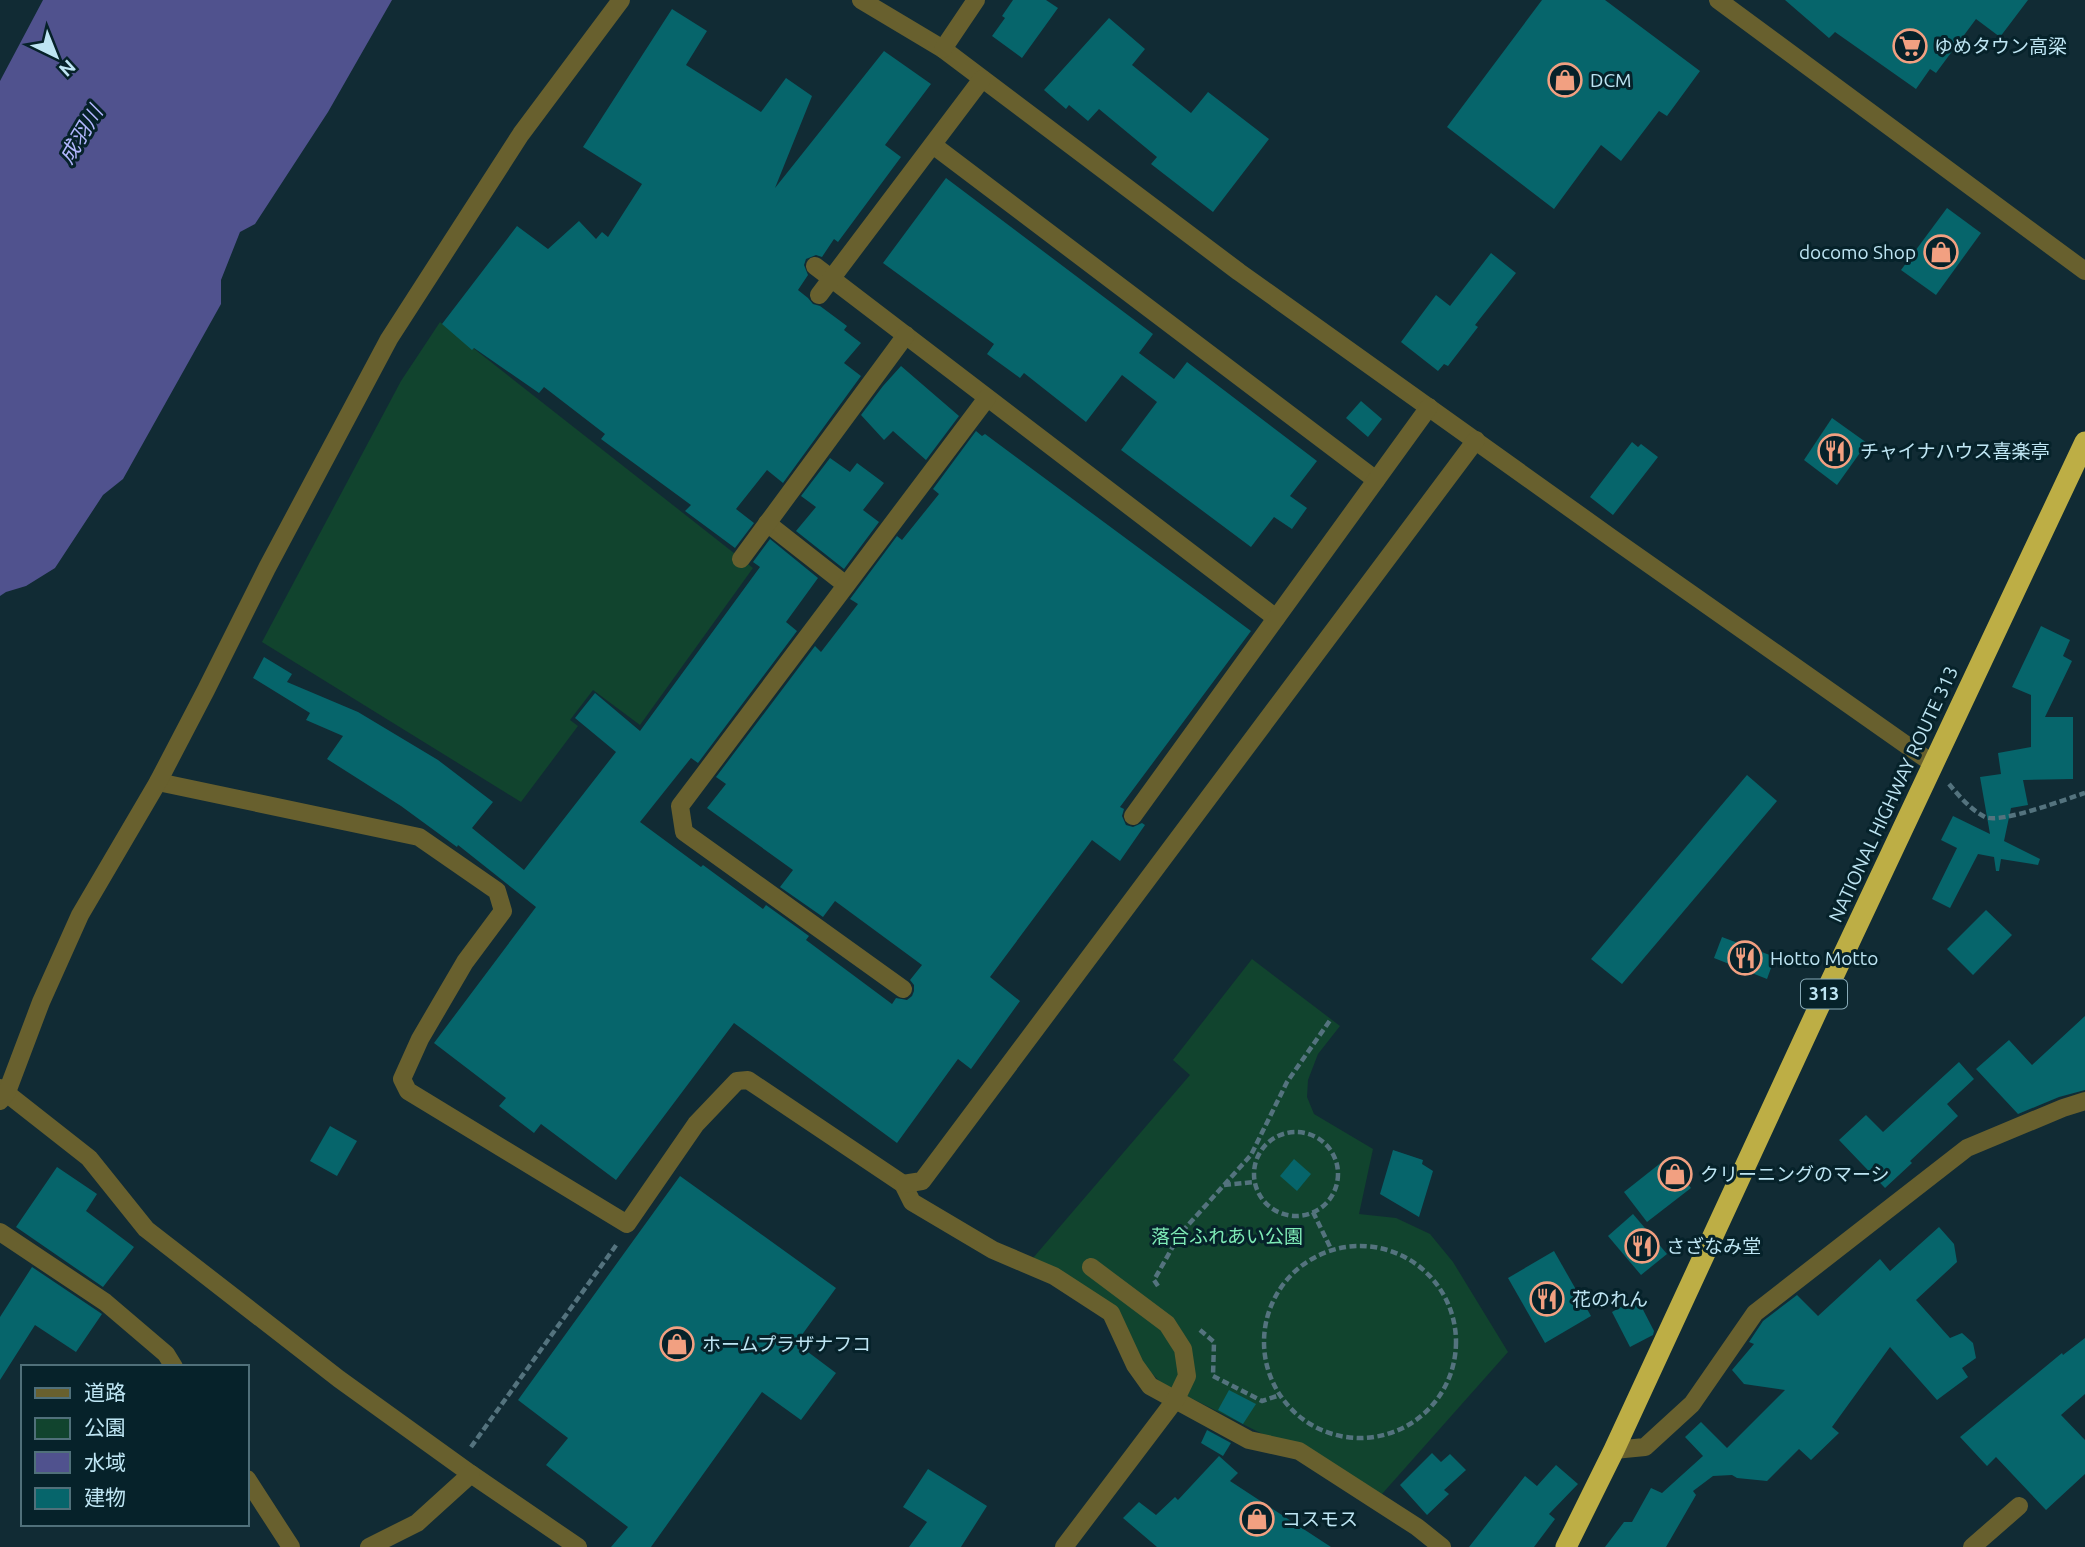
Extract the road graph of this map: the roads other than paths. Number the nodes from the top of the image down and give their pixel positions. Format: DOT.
graph roads {
  1 [pos="621,0"];
  2 [pos="861,0"];
  3 [pos="976,0"];
  4 [pos="1718,0"];
  5 [pos="943,49"];
  6 [pos="982,79"];
  7 [pos="933,145"];
  8 [pos="815,266"];
  9 [pos="2085,271"];
  10 [pos="831,278"];
  11 [pos="819,295"];
  12 [pos="906,335"];
  13 [pos="987,398"];
  14 [pos="1429,407"];
  15 [pos="1476,440"];
  16 [pos="2085,442"];
  17 [pos="1376,480"];
  18 [pos="767,523"];
  19 [pos="741,559"];
  20 [pos="846,585"];
  21 [pos="1276,618"];
  22 [pos="1932,763"];
  23 [pos="158,782"];
  24 [pos="1133,816"];
  25 [pos="903,989"];
  26 [pos="2,1094"];
  27 [pos="2085,1101"];
  28 [pos="903,1184"];
  29 [pos="0,1232"];
  30 [pos="1091,1267"];
  31 [pos="173,1365"];
  32 [pos="1176,1399"];
  33 [pos="1614,1450"];
  34 [pos="465,1470"];
  35 [pos="248,1481"];
  36 [pos="2019,1506"];
  37 [pos="291,1547"];
  38 [pos="369,1547"];
  39 [pos="578,1547"];
  40 [pos="1064,1547"];
  41 [pos="1442,1547"];
  42 [pos="1566,1547"];
  43 [pos="1972,1547"];
  1 -- 23 [label="street"];
  2 -- 5 [label="street"];
  3 -- 5 [label="street"];
  4 -- 9 [label="street"];
  5 -- 6 [label="street"];
  6 -- 7 [label="street"];
  6 -- 14 [label="street"];
  7 -- 10 [label="street"];
  7 -- 17 [label="street"];
  8 -- 10 [label="street"];
  10 -- 11 [label="street"];
  10 -- 12 [label="street"];
  12 -- 13 [label="street"];
  12 -- 18 [label="street"];
  13 -- 20 [label="street"];
  13 -- 21 [label="street"];
  14 -- 15 [label="street"];
  14 -- 17 [label="street"];
  15 -- 22 [label="street"];
  15 -- 28 [label="street"];
  16 -- 22 [label="highway, NATIONAL HIGHWAY ROUTE 313 / 313"];
  17 -- 21 [label="street"];
  18 -- 19 [label="street"];
  18 -- 20 [label="street"];
  20 -- 25 [label="street"];
  21 -- 24 [label="street"];
  22 -- 33 [label="highway, NATIONAL HIGHWAY ROUTE 313 / 313"];
  23 -- 26 [label="street"];
  23 -- 28 [label="street"];
  26 -- 34 [label="street"];
  27 -- 33 [label="street"];
  28 -- 32 [label="street"];
  29 -- 31 [label="street"];
  30 -- 32 [label="street"];
  32 -- 40 [label="street"];
  32 -- 41 [label="street"];
  33 -- 42 [label="highway, NATIONAL HIGHWAY ROUTE 313 / 313"];
  34 -- 38 [label="street"];
  34 -- 39 [label="street"];
  35 -- 37 [label="street"];
  36 -- 43 [label="street"];
}
